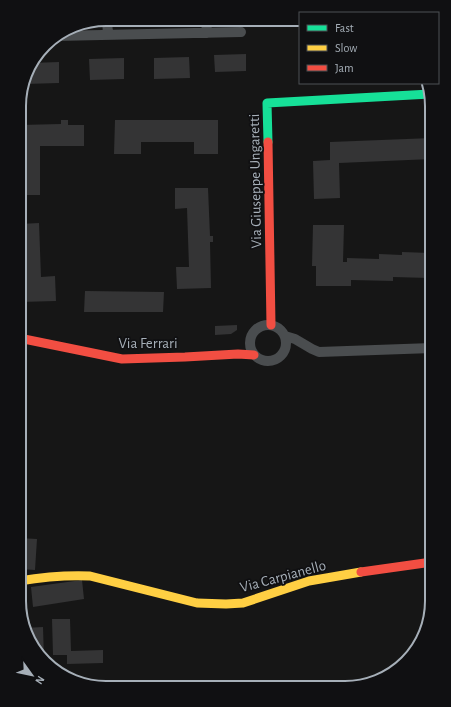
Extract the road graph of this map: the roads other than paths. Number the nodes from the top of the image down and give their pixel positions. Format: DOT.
graph roads {
  1 [pos="107,26"];
  2 [pos="206,26"];
  3 [pos="241,32"];
  4 [pos="207,33"];
  5 [pos="108,35"];
  6 [pos="68,36"];
  7 [pos="424,94"];
  8 [pos="271,325"];
  9 [pos="285,336"];
  10 [pos="26,339"];
  11 [pos="425,348"];
  12 [pos="254,355"];
  13 [pos="425,563"];
  14 [pos="26,580"];
  1 -- 5 [label="street"];
  2 -- 4 [label="street"];
  3 -- 4 [label="street"];
  4 -- 5 [label="street"];
  5 -- 6 [label="street"];
  7 -- 8 [label="street, Via Giuseppe Ungaretti"];
  8 -- 9 [label="street"];
  8 -- 12 [label="street"];
  9 -- 11 [label="street"];
  9 -- 12 [label="street"];
  10 -- 12 [label="street, Via Ferrari"];
  13 -- 14 [label="street, Via Carpianello"];
}
